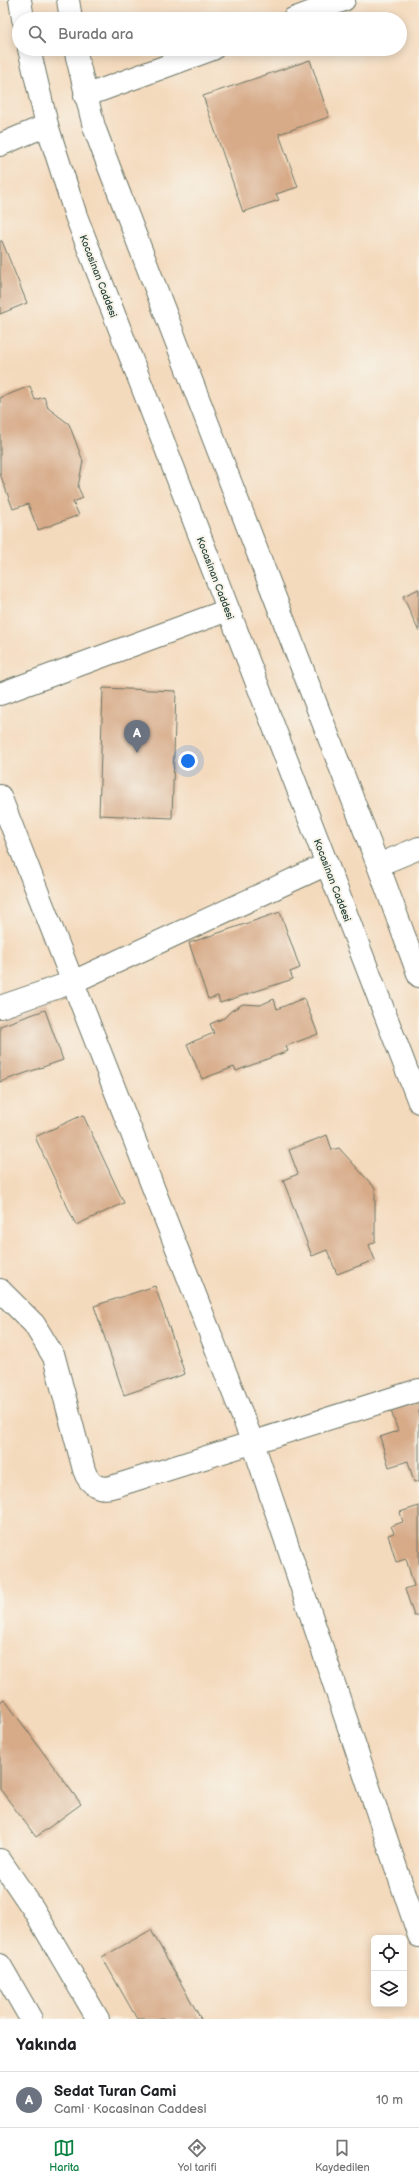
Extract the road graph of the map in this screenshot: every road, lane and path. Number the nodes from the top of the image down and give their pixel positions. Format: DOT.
graph roads {
  1 [pos="20,0"];
  2 [pos="68,0"];
  3 [pos="344,0"];
  4 [pos="22,12"];
  5 [pos="70,12"];
  6 [pos="312,12"];
  7 [pos="31,56"];
  8 [pos="77,56"];
  9 [pos="194,56"];
  10 [pos="86,96"];
  11 [pos="47,125"];
  12 [pos="0,145"];
  13 [pos="228,610"];
  14 [pos="0,694"];
  15 [pos="0,796"];
  16 [pos="419,848"];
  17 [pos="327,864"];
  18 [pos="378,865"];
  19 [pos="419,976"];
  20 [pos="73,982"];
  21 [pos="0,1007"];
  22 [pos="419,1102"];
  23 [pos="0,1290"];
  24 [pos="419,1390"];
  25 [pos="253,1443"];
  26 [pos="0,1860"];
  27 [pos="419,1936"];
  28 [pos="0,1965"];
  29 [pos="31,2019"];
  30 [pos="98,2019"];
  1 -- 4 [label="street"];
  2 -- 5 [label="street"];
  3 -- 6 [label="street"];
  7 -- 11 [label="street, Kocasinan Caddesi"];
  8 -- 10 [label="street"];
  9 -- 10 [label="street"];
  10 -- 18 [label="street"];
  11 -- 12 [label="street"];
  11 -- 13 [label="street, Kocasinan Caddesi"];
  13 -- 14 [label="street"];
  13 -- 17 [label="street, Kocasinan Caddesi"];
  15 -- 20 [label="street"];
  16 -- 18 [label="street"];
  17 -- 20 [label="street"];
  17 -- 22 [label="street, Kocasinan Caddesi"];
  18 -- 19 [label="street"];
  20 -- 21 [label="street"];
  20 -- 25 [label="street"];
  23 -- 25 [label="street"];
  24 -- 25 [label="street"];
  25 -- 27 [label="street"];
  26 -- 30 [label="street"];
  28 -- 29 [label="street"];
}
